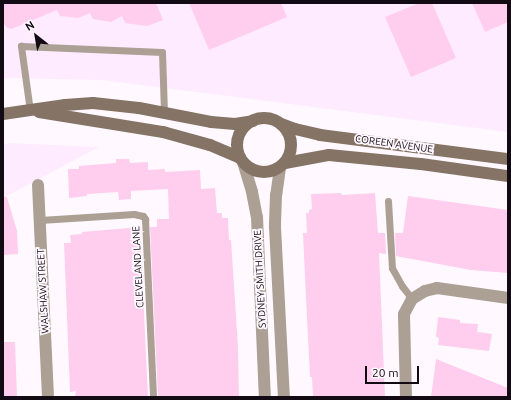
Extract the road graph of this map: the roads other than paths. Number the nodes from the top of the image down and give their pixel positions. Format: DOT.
graph roads {
  1 [pos="30,110"];
  2 [pos="3,114"];
  3 [pos="164,114"];
  4 [pos="253,121"];
  5 [pos="281,124"];
  6 [pos="508,159"];
  7 [pos="241,160"];
  8 [pos="283,166"];
  9 [pos="508,176"];
  10 [pos="38,185"];
  11 [pos="388,201"];
  12 [pos="40,220"];
  13 [pos="508,298"];
  14 [pos="412,299"];
  15 [pos="48,397"];
  16 [pos="153,397"];
  17 [pos="265,397"];
  18 [pos="284,397"];
  19 [pos="406,397"];
  1 -- 2 [label="street"];
  1 -- 3 [label="street"];
  1 -- 3 [label="lane"];
  1 -- 7 [label="street"];
  3 -- 4 [label="street"];
  4 -- 5 [label="street"];
  4 -- 7 [label="street"];
  5 -- 6 [label="street, COREEN AVENUE"];
  5 -- 8 [label="street"];
  7 -- 8 [label="street"];
  7 -- 17 [label="street, SYDNEY SMITH DRIVE"];
  8 -- 9 [label="street, COREEN AVENUE"];
  8 -- 18 [label="street, SYDNEY SMITH DRIVE"];
  10 -- 12 [label="street, WALSHAW STREET"];
  11 -- 14 [label="lane"];
  12 -- 15 [label="street, WALSHAW STREET"];
  12 -- 16 [label="lane, CLEVELAND LANE"];
  13 -- 14 [label="street"];
  14 -- 19 [label="street"];
}
